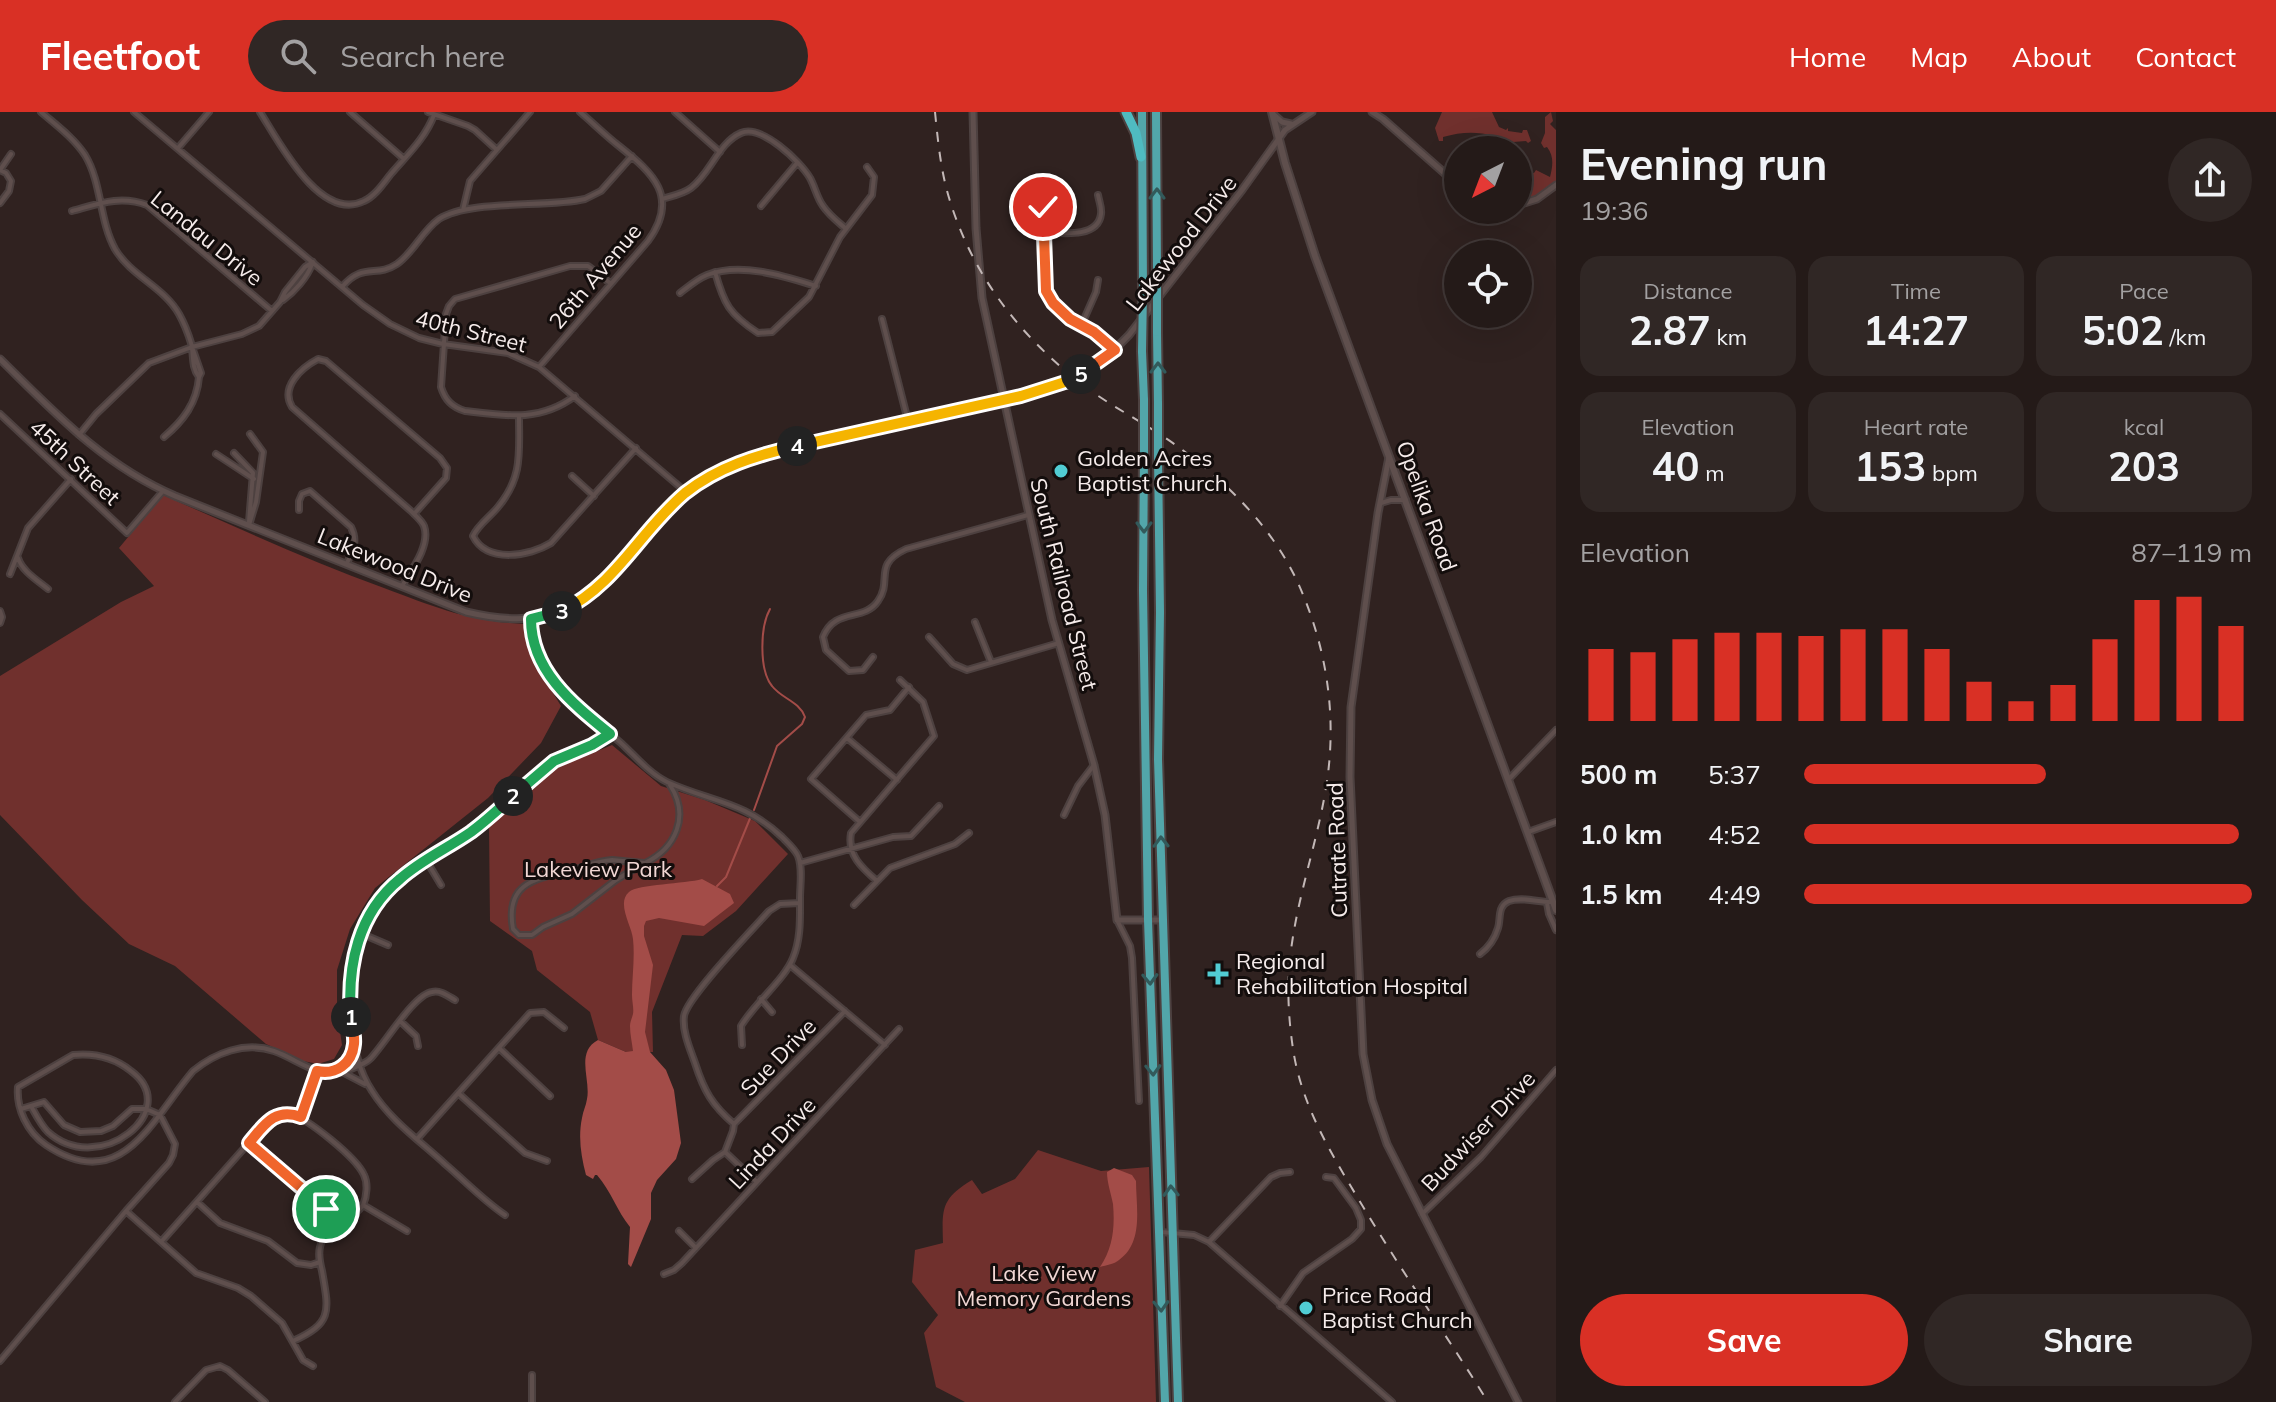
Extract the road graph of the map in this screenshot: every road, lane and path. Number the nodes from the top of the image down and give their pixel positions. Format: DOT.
graph roads {
  1 [pos="41,112"];
  2 [pos="134,112"];
  3 [pos="209,112"];
  4 [pos="260,112"];
  5 [pos="350,112"];
  6 [pos="530,112"];
  7 [pos="580,112"];
  8 [pos="675,112"];
  9 [pos="973,112"];
  10 [pos="1126,112"];
  11 [pos="1142,112"];
  12 [pos="1156,112"];
  13 [pos="1272,112"];
  14 [pos="1312,112"];
  15 [pos="1372,112"];
  16 [pos="431,114"];
  17 [pos="1292,124"];
  18 [pos="1279,139"];
  19 [pos="178,148"];
  20 [pos="497,150"];
  21 [pos="720,152"];
  22 [pos="11,154"];
  23 [pos="632,156"];
  24 [pos="1268,156"];
  25 [pos="1141,157"];
  26 [pos="404,159"];
  27 [pos="797,163"];
  28 [pos="1285,163"];
  29 [pos="867,167"];
  30 [pos="0,170"];
  31 [pos="1444,173"];
  32 [pos="1556,185"];
  33 [pos="1046,195"];
  34 [pos="1098,195"];
  35 [pos="662,199"];
  36 [pos="1532,201"];
  37 [pos="0,203"];
  38 [pos="100,203"];
  39 [pos="761,206"];
  40 [pos="463,210"];
  41 [pos="72,211"];
  42 [pos="845,228"];
  43 [pos="1043,232"];
  44 [pos="313,262"];
  45 [pos="715,272"];
  46 [pos="1098,280"];
  47 [pos="610,283"];
  48 [pos="816,286"];
  49 [pos="342,287"];
  50 [pos="680,293"];
  51 [pos="272,311"];
  52 [pos="882,319"];
  53 [pos="1081,326"];
  54 [pos="443,344"];
  55 [pos="192,347"];
  56 [pos="1115,350"];
  57 [pos="0,359"];
  58 [pos="539,367"];
  59 [pos="575,396"];
  60 [pos="1006,400"];
  61 [pos="0,414"];
  62 [pos="519,416"];
  63 [pos="908,421"];
  64 [pos="250,434"];
  65 [pos="78,435"];
  66 [pos="164,437"];
  67 [pos="636,448"];
  68 [pos="234,453"];
  69 [pos="216,454"];
  70 [pos="1389,457"];
  71 [pos="572,476"];
  72 [pos="71,479"];
  73 [pos="254,479"];
  74 [pos="163,491"];
  75 [pos="686,492"];
  76 [pos="594,496"];
  77 [pos="1406,500"];
  78 [pos="1381,503"];
  79 [pos="299,510"];
  80 [pos="414,514"];
  81 [pos="1028,515"];
  82 [pos="249,525"];
  83 [pos="17,556"];
  84 [pos="347,563"];
  85 [pos="10,574"];
  86 [pos="402,586"];
  87 [pos="48,589"];
  88 [pos="0,611"];
  89 [pos="531,619"];
  90 [pos="975,622"];
  91 [pos="0,623"];
  92 [pos="929,637"];
  93 [pos="1059,643"];
  94 [pos="873,657"];
  95 [pos="991,662"];
  96 [pos="900,680"];
  97 [pos="909,687"];
  98 [pos="1556,730"];
  99 [pos="610,734"];
  100 [pos="847,738"];
  101 [pos="1094,765"];
  102 [pos="897,780"];
  103 [pos="1508,780"];
  104 [pos="669,783"];
  105 [pos="939,806"];
  106 [pos="1064,815"];
  107 [pos="860,822"];
  108 [pos="1556,822"];
  109 [pos="1528,832"];
  110 [pos="969,833"];
  111 [pos="851,849"];
  112 [pos="426,860"];
  113 [pos="644,863"];
  114 [pos="800,863"];
  115 [pos="877,881"];
  116 [pos="441,885"];
  117 [pos="800,903"];
  118 [pos="854,905"];
  119 [pos="1552,905"];
  120 [pos="1117,920"];
  121 [pos="1148,920"];
  122 [pos="1162,920"];
  123 [pos="1556,930"];
  124 [pos="360,933"];
  125 [pos="388,945"];
  126 [pos="1480,954"];
  127 [pos="790,965"];
  128 [pos="761,999"];
  129 [pos="455,1000"];
  130 [pos="845,1011"];
  131 [pos="772,1012"];
  132 [pos="400,1021"];
  133 [pos="564,1028"];
  134 [pos="899,1029"];
  135 [pos="354,1044"];
  136 [pos="742,1045"];
  137 [pos="885,1045"];
  138 [pos="418,1046"];
  139 [pos="499,1048"];
  140 [pos="359,1065"];
  141 [pos="1556,1070"];
  142 [pos="317,1071"];
  143 [pos="341,1071"];
  144 [pos="368,1086"];
  145 [pos="458,1093"];
  146 [pos="550,1096"];
  147 [pos="1139,1101"];
  148 [pos="31,1106"];
  149 [pos="21,1109"];
  150 [pos="146,1109"];
  151 [pos="160,1115"];
  152 [pos="301,1117"];
  153 [pos="734,1124"];
  154 [pos="417,1139"];
  155 [pos="249,1143"];
  156 [pos="725,1152"];
  157 [pos="547,1161"];
  158 [pos="1290,1172"];
  159 [pos="1326,1177"];
  160 [pos="692,1179"];
  161 [pos="757,1182"];
  162 [pos="197,1202"];
  163 [pos="363,1205"];
  164 [pos="126,1211"];
  165 [pos="1422,1214"];
  166 [pos="505,1215"];
  167 [pos="336,1224"];
  168 [pos="407,1231"];
  169 [pos="679,1231"];
  170 [pos="1159,1232"];
  171 [pos="1172,1232"];
  172 [pos="161,1242"];
  173 [pos="1209,1242"];
  174 [pos="696,1248"];
  175 [pos="320,1262"];
  176 [pos="664,1274"];
  177 [pos="1280,1306"];
  178 [pos="293,1341"];
  179 [pos="0,1361"];
  180 [pos="313,1366"];
  181 [pos="532,1375"];
  182 [pos="175,1402"];
  183 [pos="265,1402"];
  184 [pos="532,1402"];
  185 [pos="1165,1402"];
  186 [pos="1178,1402"];
  187 [pos="1392,1402"];
  188 [pos="1518,1402"];
  1 -- 38 [label="street"];
  2 -- 19 [label="street, 40th Street"];
  3 -- 19 [label="street"];
  4 -- 26 [label="street"];
  5 -- 26 [label="street"];
  6 -- 20 [label="street"];
  7 -- 23 [label="street"];
  8 -- 21 [label="street"];
  9 -- 60 [label="street, South Railroad Street"];
  10 -- 25 [label="highway"];
  11 -- 25 [label="highway"];
  122 -- 12 [label="highway, one-way, bridge"];
  13 -- 17 [label="street"];
  13 -- 18 [label="main road, Opelika Road"];
  14 -- 17 [label="street, Lakewood Drive"];
  15 -- 31 [label="street"];
  16 -- 20 [label="street"];
  16 -- 26 [label="street"];
  17 -- 18 [label="street, Lakewood Drive"];
  18 -- 24 [label="street, Lakewood Drive"];
  18 -- 28 [label="main road, Opelika Road"];
  19 -- 44 [label="street, 40th Street"];
  20 -- 40 [label="street"];
  21 -- 27 [label="street"];
  21 -- 35 [label="street"];
  22 -- 30 [label="street"];
  23 -- 35 [label="street"];
  23 -- 40 [label="street"];
  24 -- 28 [label="street"];
  24 -- 56 [label="street, Lakewood Drive"];
  25 -- 121 [label="highway, one-way, bridge"];
  27 -- 39 [label="street"];
  27 -- 42 [label="street"];
  28 -- 70 [label="main road, Opelika Road"];
  29 -- 42 [label="street"];
  30 -- 37 [label="street"];
  32 -- 36 [label="street"];
  33 -- 43 [label="street"];
  34 -- 43 [label="street"];
  35 -- 47 [label="street, 26th Avenue"];
  38 -- 41 [label="street, Landau Drive"];
  38 -- 51 [label="street, Landau Drive"];
  38 -- 55 [label="street"];
  40 -- 49 [label="street"];
  42 -- 48 [label="street"];
  43 -- 53 [label="street"];
  44 -- 49 [label="street, 40th Street"];
  44 -- 51 [label="street"];
  45 -- 48 [label="street"];
  45 -- 48 [label="street"];
  45 -- 50 [label="street"];
  46 -- 53 [label="street"];
  47 -- 54 [label="street"];
  47 -- 58 [label="street, 26th Avenue"];
  49 -- 54 [label="street, 40th Street"];
  51 -- 55 [label="street"];
  52 -- 63 [label="street"];
  53 -- 56 [label="street"];
  54 -- 58 [label="street, 40th Street"];
  54 -- 62 [label="street"];
  55 -- 65 [label="street"];
  55 -- 66 [label="street"];
  56 -- 60 [label="street, Lakewood Drive"];
  57 -- 65 [label="street, Lakewood Drive"];
  58 -- 59 [label="street, 40th Street"];
  59 -- 62 [label="street"];
  59 -- 67 [label="street, 40th Street"];
  60 -- 63 [label="street, Lakewood Drive"];
  60 -- 81 [label="street, South Railroad Street"];
  61 -- 72 [label="street, 45th Street"];
  62 -- 76 [label="street"];
  63 -- 75 [label="street, Lakewood Drive"];
  64 -- 82 [label="street"];
  65 -- 74 [label="street, Lakewood Drive"];
  67 -- 75 [label="street, 40th Street"];
  67 -- 76 [label="street"];
  68 -- 73 [label="street"];
  69 -- 73 [label="street"];
  70 -- 77 [label="main road, Opelika Road"];
  70 -- 78 [label="street, Cutrate Road"];
  71 -- 76 [label="street"];
  72 -- 74 [label="street, 45th Street"];
  72 -- 83 [label="street"];
  73 -- 82 [label="street"];
  74 -- 82 [label="street, Lakewood Drive"];
  75 -- 89 [label="street, Lakewood Drive"];
  77 -- 78 [label="street"];
  77 -- 103 [label="main road, Opelika Road"];
  78 -- 165 [label="street, Cutrate Road"];
  79 -- 84 [label="street"];
  80 -- 80 [label="street"];
  80 -- 86 [label="street"];
  81 -- 93 [label="street, South Railroad Street"];
  81 -- 94 [label="street"];
  82 -- 84 [label="street, Lakewood Drive"];
  83 -- 85 [label="street"];
  83 -- 87 [label="street"];
  84 -- 86 [label="street, Lakewood Drive"];
  86 -- 89 [label="street, Lakewood Drive"];
  88 -- 91 [label="street"];
  89 -- 99 [label="street"];
  90 -- 95 [label="street"];
  92 -- 95 [label="street"];
  93 -- 95 [label="street"];
  93 -- 101 [label="street, South Railroad Street"];
  96 -- 97 [label="street"];
  97 -- 100 [label="street"];
  97 -- 102 [label="street"];
  98 -- 103 [label="street"];
  99 -- 104 [label="street"];
  99 -- 112 [label="street"];
  100 -- 102 [label="street"];
  100 -- 107 [label="street"];
  101 -- 106 [label="street"];
  101 -- 120 [label="street, South Railroad Street"];
  102 -- 107 [label="street"];
  103 -- 109 [label="main road, Opelika Road"];
  104 -- 113 [label="street"];
  104 -- 114 [label="street"];
  105 -- 111 [label="street"];
  107 -- 111 [label="street"];
  108 -- 109 [label="street"];
  109 -- 119 [label="main road, Opelika Road"];
  110 -- 115 [label="street"];
  111 -- 114 [label="street"];
  111 -- 115 [label="street"];
  112 -- 116 [label="street"];
  112 -- 124 [label="street"];
  113 -- 113 [label="street"];
  114 -- 117 [label="street"];
  115 -- 118 [label="street"];
  117 -- 127 [label="street"];
  117 -- 153 [label="street"];
  119 -- 123 [label="street"];
  119 -- 126 [label="street"];
  120 -- 121 [label="street"];
  120 -- 147 [label="street, South Railroad Street"];
  121 -- 122 [label="street"];
  121 -- 170 [label="highway, one-way"];
  171 -- 122 [label="highway, one-way"];
  124 -- 125 [label="street"];
  124 -- 135 [label="street"];
  127 -- 128 [label="street"];
  127 -- 130 [label="street"];
  128 -- 131 [label="street"];
  128 -- 136 [label="street"];
  129 -- 132 [label="street"];
  130 -- 137 [label="street"];
  130 -- 153 [label="street, Sue Drive"];
  132 -- 138 [label="street"];
  132 -- 140 [label="street"];
  133 -- 139 [label="street"];
  134 -- 137 [label="street, Linda Drive"];
  135 -- 140 [label="street"];
  135 -- 143 [label="street"];
  137 -- 161 [label="street, Linda Drive"];
  139 -- 145 [label="street"];
  139 -- 146 [label="street"];
  140 -- 143 [label="street"];
  140 -- 144 [label="street"];
  141 -- 165 [label="street, Budwiser Drive"];
  142 -- 143 [label="street"];
  142 -- 151 [label="street"];
  142 -- 152 [label="street"];
  143 -- 144 [label="street"];
  144 -- 154 [label="street"];
  145 -- 154 [label="street"];
  145 -- 157 [label="street"];
  148 -- 149 [label="street"];
  148 -- 150 [label="street"];
  148 -- 150 [label="street"];
  149 -- 150 [label="street"];
  149 -- 151 [label="street"];
  150 -- 151 [label="street"];
  151 -- 164 [label="street"];
  152 -- 155 [label="street"];
  152 -- 163 [label="street"];
  153 -- 156 [label="street"];
  154 -- 166 [label="street"];
  155 -- 162 [label="street"];
  155 -- 167 [label="street"];
  156 -- 160 [label="street"];
  156 -- 161 [label="street"];
  158 -- 173 [label="street"];
  159 -- 177 [label="street"];
  161 -- 174 [label="street, Linda Drive"];
  162 -- 172 [label="street"];
  162 -- 175 [label="street"];
  163 -- 167 [label="street"];
  163 -- 168 [label="street"];
  164 -- 172 [label="street"];
  164 -- 179 [label="street"];
  165 -- 188 [label="street, Cutrate Road"];
  167 -- 175 [label="street"];
  169 -- 174 [label="street"];
  170 -- 171 [label="street"];
  170 -- 185 [label="highway, one-way"];
  171 -- 173 [label="street"];
  171 -- 186 [label="highway"];
  172 -- 178 [label="street"];
  173 -- 177 [label="street"];
  174 -- 176 [label="street, Linda Drive"];
  175 -- 178 [label="street"];
  177 -- 187 [label="street"];
  178 -- 180 [label="street"];
  181 -- 184 [label="street"];
  182 -- 183 [label="street"];
}
